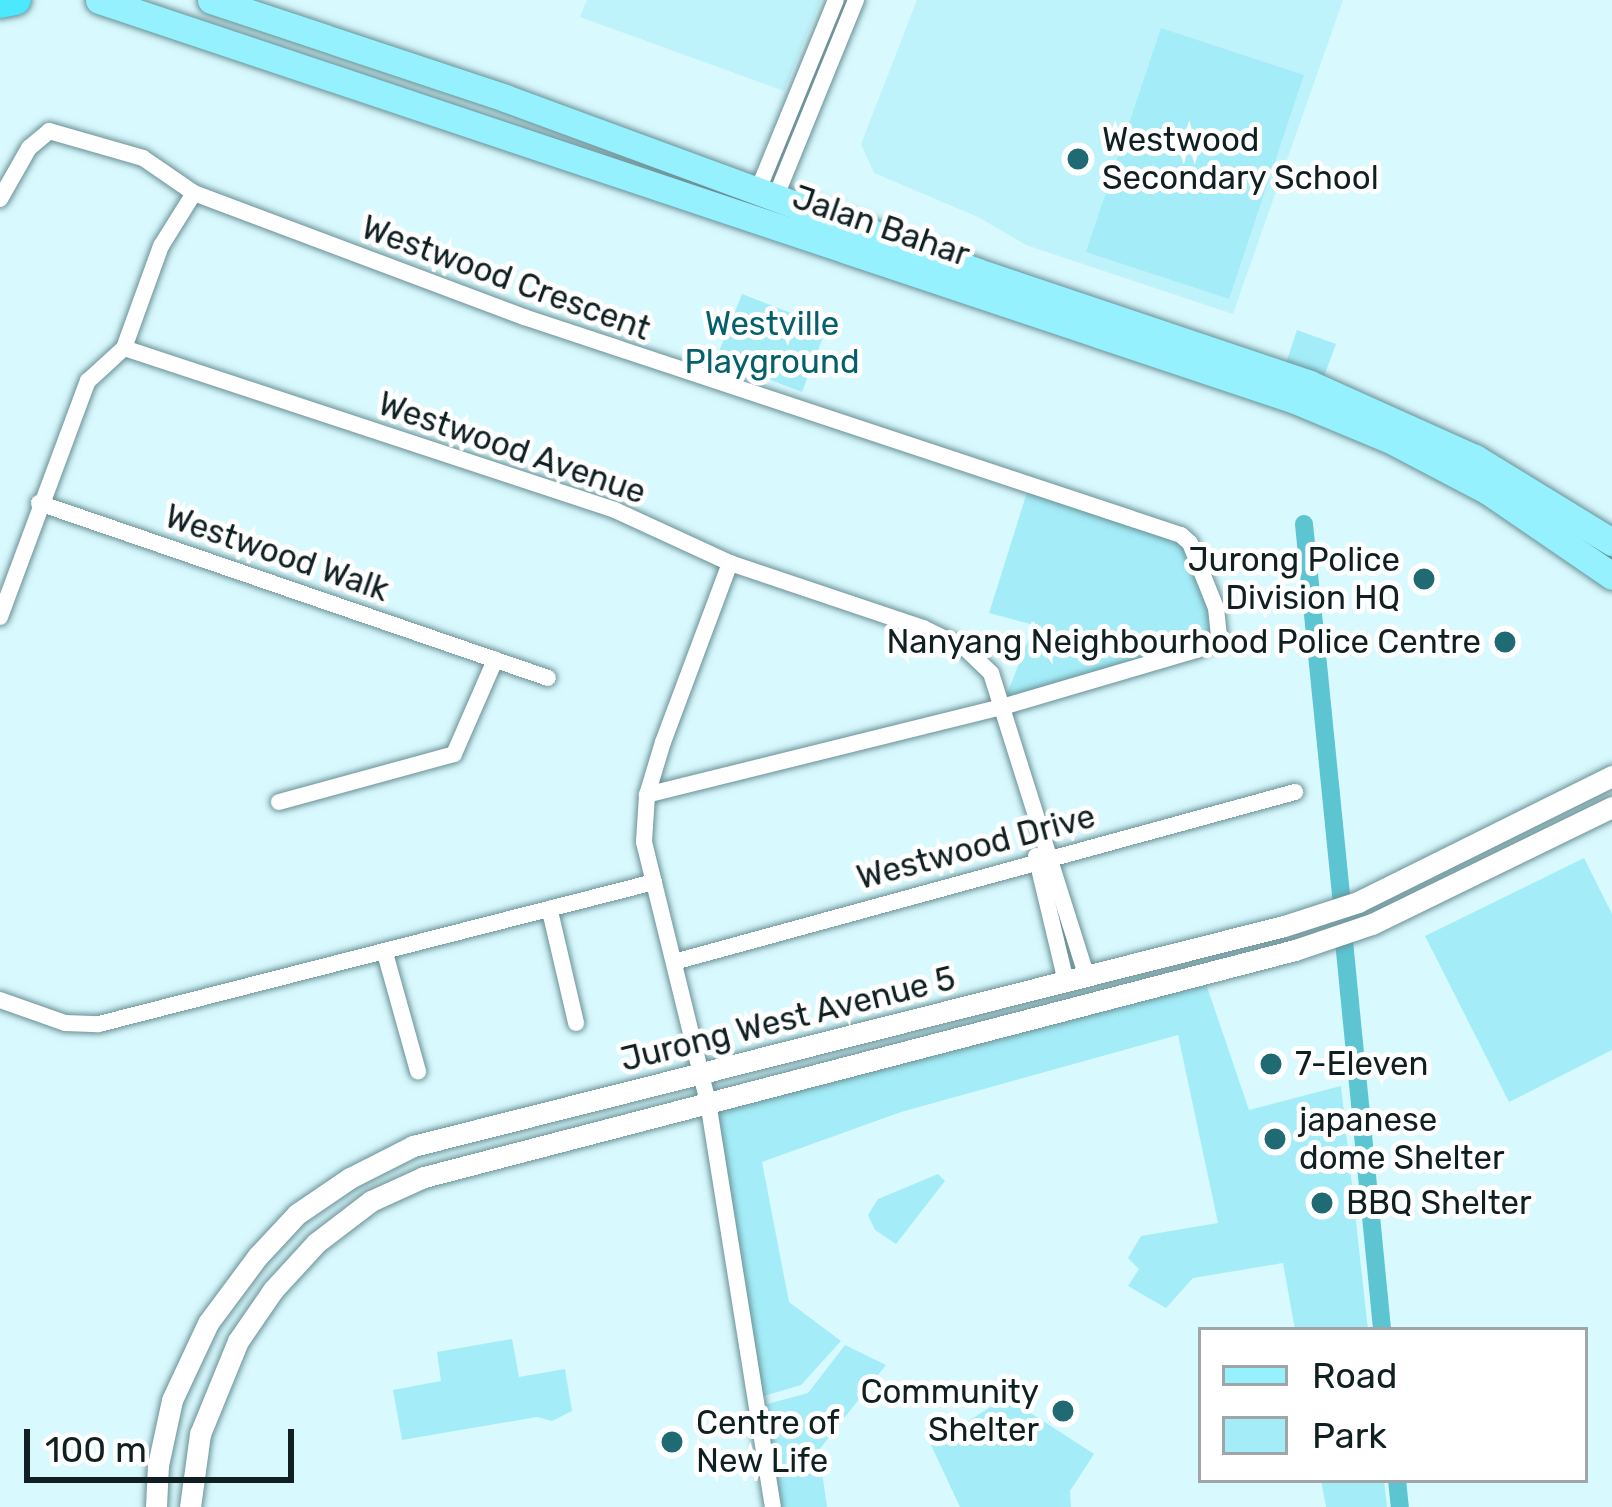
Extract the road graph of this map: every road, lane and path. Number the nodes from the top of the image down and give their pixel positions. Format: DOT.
graph roads {
  1 [pos="16,0"];
  2 [pos="99,0"];
  3 [pos="211,0"];
  4 [pos="836,0"];
  5 [pos="856,0"];
  6 [pos="0,3"];
  7 [pos="505,98"];
  8 [pos="502,132"];
  9 [pos="194,193"];
  10 [pos="767,193"];
  11 [pos="0,199"];
  12 [pos="124,348"];
  13 [pos="39,503"];
  14 [pos="1612,542"];
  15 [pos="730,563"];
  16 [pos="1612,576"];
  17 [pos="0,616"];
  18 [pos="495,660"];
  19 [pos="548,678"];
  20 [pos="1002,707"];
  21 [pos="1612,776"];
  22 [pos="1295,792"];
  23 [pos="647,795"];
  24 [pos="278,802"];
  25 [pos="1612,807"];
  26 [pos="1044,859"];
  27 [pos="654,882"];
  28 [pos="550,911"];
  29 [pos="385,953"];
  30 [pos="674,962"];
  31 [pos="1076,979"];
  32 [pos="0,1000"];
  33 [pos="576,1023"];
  34 [pos="418,1071"];
  35 [pos="701,1077"];
  36 [pos="708,1102"];
  37 [pos="156,1507"];
  38 [pos="190,1507"];
  39 [pos="773,1507"];
  1 -- 6 [label="highway"];
  2 -- 8 [label="main road, Jalan Bahar"];
  3 -- 7 [label="main road, Jalan Bahar"];
  4 -- 10 [label="street"];
  5 -- 10 [label="street"];
  7 -- 8 [label="main road"];
  7 -- 10 [label="main road, Jalan Bahar"];
  8 -- 16 [label="main road, Jalan Bahar"];
  9 -- 11 [label="street"];
  9 -- 12 [label="street"];
  9 -- 20 [label="street, Westwood Crescent"];
  10 -- 14 [label="main road, Jalan Bahar"];
  12 -- 13 [label="street"];
  12 -- 15 [label="street, Westwood Avenue"];
  13 -- 17 [label="street"];
  13 -- 18 [label="street, Westwood Walk"];
  15 -- 20 [label="street, Westwood Avenue"];
  15 -- 23 [label="street"];
  18 -- 19 [label="street, Westwood Walk"];
  18 -- 24 [label="street"];
  20 -- 23 [label="street, Westwood Crescent"];
  20 -- 26 [label="street, Westwood Avenue"];
  21 -- 31 [label="street, Jurong West Avenue 5"];
  22 -- 26 [label="street, Westwood Drive"];
  23 -- 27 [label="street"];
  25 -- 36 [label="street, Jurong West Avenue 5"];
  26 -- 30 [label="street, Westwood Drive"];
  26 -- 31 [label="street, Westwood Avenue"];
  27 -- 28 [label="street"];
  27 -- 30 [label="street"];
  28 -- 29 [label="street"];
  28 -- 33 [label="street"];
  29 -- 32 [label="street"];
  29 -- 34 [label="street"];
  30 -- 35 [label="street"];
  31 -- 35 [label="street, Jurong West Avenue 5"];
  35 -- 36 [label="street"];
  35 -- 37 [label="street, Jurong West Avenue 5"];
  36 -- 38 [label="street, Jurong West Avenue 5"];
  36 -- 39 [label="street"];
}
